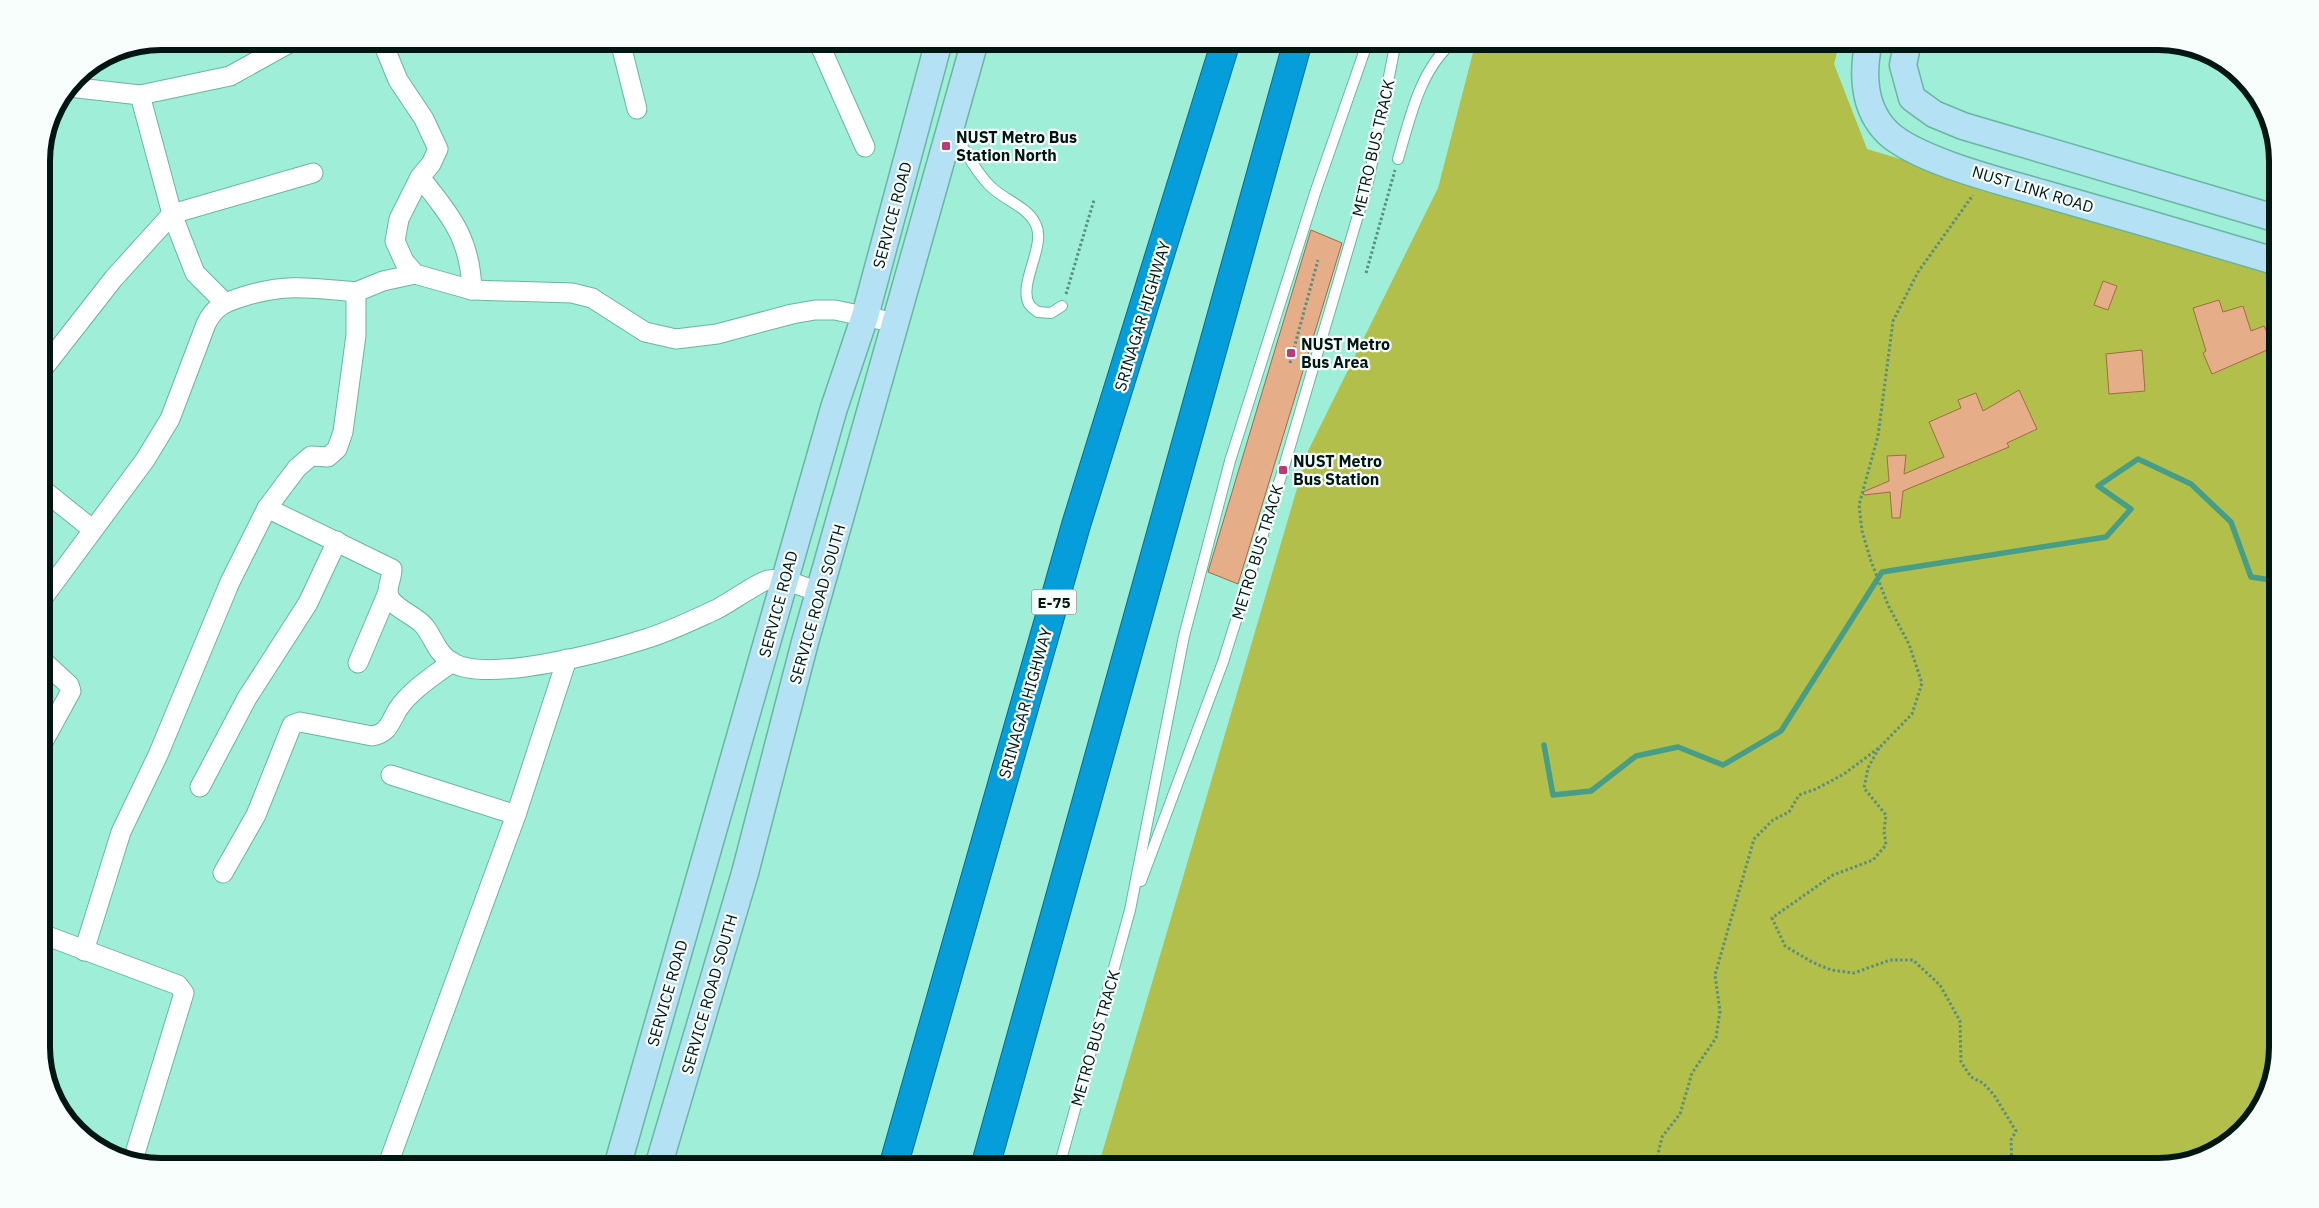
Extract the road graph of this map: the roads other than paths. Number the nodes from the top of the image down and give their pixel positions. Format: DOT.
graph roads {
  1 [pos="277,50"];
  2 [pos="386,50"];
  3 [pos="622,50"];
  4 [pos="822,50"];
  5 [pos="937,50"];
  6 [pos="972,50"];
  7 [pos="1208,50"];
  8 [pos="1224,50"];
  9 [pos="1295,50"];
  10 [pos="1365,50"];
  11 [pos="1394,50"];
  12 [pos="1443,50"];
  13 [pos="1868,50"];
  14 [pos="1906,50"];
  15 [pos="77,88"];
  16 [pos="140,95"];
  17 [pos="1211,95"];
  18 [pos="637,109"];
  19 [pos="951,127"];
  20 [pos="865,147"];
  21 [pos="1398,158"];
  22 [pos="313,173"];
  23 [pos="420,177"];
  24 [pos="172,214"];
  25 [pos="2269,216"];
  26 [pos="2269,259"];
  27 [pos="415,274"];
  28 [pos="472,290"];
  29 [pos="356,292"];
  30 [pos="220,298"];
  31 [pos="1062,306"];
  32 [pos="865,316"];
  33 [pos="896,323"];
  34 [pos="50,360"];
  35 [pos="811,486"];
  36 [pos="848,492"];
  37 [pos="50,495"];
  38 [pos="267,508"];
  39 [pos="92,529"];
  40 [pos="337,541"];
  41 [pos="784,581"];
  42 [pos="50,582"];
  43 [pos="388,592"];
  44 [pos="819,592"];
  45 [pos="567,659"];
  46 [pos="452,662"];
  47 [pos="358,663"];
  48 [pos="50,667"];
  49 [pos="50,729"];
  50 [pos="390,775"];
  51 [pos="200,787"];
  52 [pos="516,815"];
  53 [pos="223,873"];
  54 [pos="1130,910"];
  55 [pos="50,937"];
  56 [pos="84,951"];
  57 [pos="135,1155"];
  58 [pos="390,1158"];
  59 [pos="620,1158"];
  60 [pos="661,1158"];
  61 [pos="895,1158"];
  62 [pos="988,1158"];
  63 [pos="1061,1158"];
  1 -- 16 [label="street"];
  2 -- 23 [label="street"];
  3 -- 18 [label="street"];
  4 -- 20 [label="street"];
  5 -- 32 [label="main road, SERVICE ROAD"];
  6 -- 19 [label="main road, SERVICE ROAD SOUTH"];
  7 -- 17 [label="highway"];
  8 -- 17 [label="highway, SRINAGAR HIGHWAY / E-75"];
  9 -- 62 [label="highway"];
  10 -- 54 [label="lane, METRO BUS TRACK"];
  11 -- 54 [label="lane, METRO BUS TRACK"];
  12 -- 21 [label="lane"];
  13 -- 26 [label="main road, NUST LINK ROAD"];
  14 -- 25 [label="main road"];
  15 -- 16 [label="street"];
  16 -- 24 [label="street"];
  17 -- 61 [label="highway, SRINAGAR HIGHWAY / E-75"];
  19 -- 31 [label="lane"];
  19 -- 33 [label="main road, SERVICE ROAD SOUTH"];
  22 -- 24 [label="street"];
  23 -- 27 [label="street"];
  23 -- 28 [label="street"];
  24 -- 30 [label="street"];
  24 -- 34 [label="street"];
  27 -- 28 [label="street"];
  27 -- 29 [label="street"];
  28 -- 32 [label="street"];
  29 -- 38 [label="street"];
  29 -- 39 [label="street"];
  32 -- 33 [label="street"];
  32 -- 35 [label="main road, SERVICE ROAD"];
  33 -- 36 [label="main road, SERVICE ROAD SOUTH"];
  35 -- 36 [label="main road"];
  35 -- 41 [label="main road, SERVICE ROAD"];
  36 -- 44 [label="main road, SERVICE ROAD SOUTH"];
  37 -- 39 [label="street"];
  38 -- 40 [label="street"];
  38 -- 56 [label="street"];
  39 -- 42 [label="street"];
  40 -- 43 [label="street"];
  40 -- 51 [label="street"];
  41 -- 44 [label="street"];
  41 -- 45 [label="street"];
  41 -- 59 [label="main road, SERVICE ROAD"];
  43 -- 46 [label="street"];
  43 -- 47 [label="street"];
  44 -- 60 [label="main road, SERVICE ROAD SOUTH"];
  45 -- 46 [label="street"];
  45 -- 52 [label="street"];
  46 -- 53 [label="street"];
  48 -- 49 [label="street"];
  50 -- 52 [label="street"];
  52 -- 58 [label="street"];
  54 -- 63 [label="lane, METRO BUS TRACK"];
  55 -- 56 [label="street"];
  56 -- 57 [label="street"];
}
